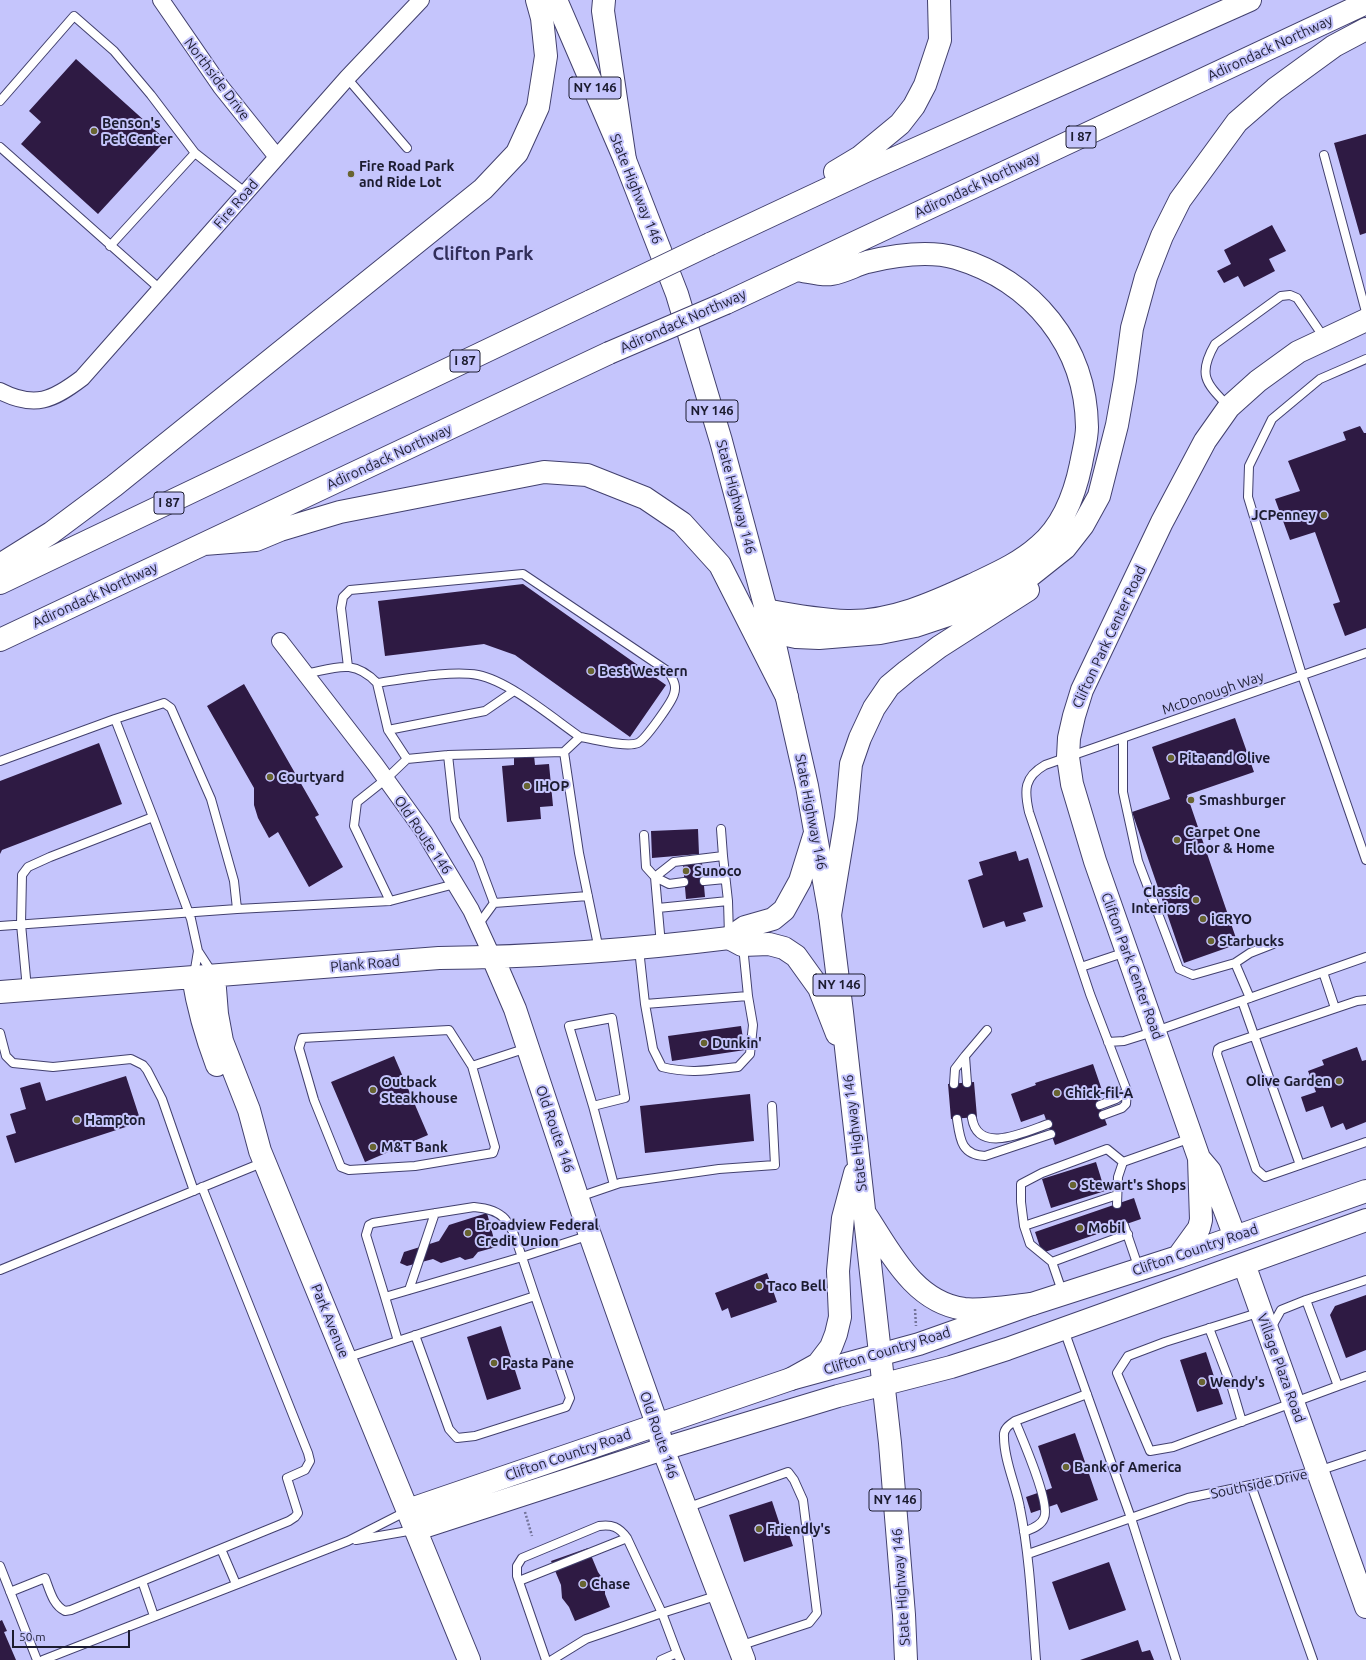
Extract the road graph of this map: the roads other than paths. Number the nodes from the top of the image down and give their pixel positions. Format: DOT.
graph roads {
  1 [pos="161,0"];
  2 [pos="421,0"];
  3 [pos="537,0"];
  4 [pos="556,0"];
  5 [pos="604,0"];
  6 [pos="939,0"];
  7 [pos="1250,0"];
  8 [pos="1366,3"];
  9 [pos="1366,28"];
  10 [pos="347,78"];
  11 [pos="0,101"];
  12 [pos="0,147"];
  13 [pos="407,148"];
  14 [pos="195,152"];
  15 [pos="1324,155"];
  16 [pos="277,157"];
  17 [pos="625,160"];
  18 [pos="246,193"];
  19 [pos="739,230"];
  20 [pos="110,246"];
  21 [pos="796,270"];
  22 [pos="160,290"];
  23 [pos="1366,312"];
  24 [pos="1366,320"];
  25 [pos="1325,339"];
  26 [pos="1366,359"];
  27 [pos="0,392"];
  28 [pos="1229,407"];
  29 [pos="204,544"];
  30 [pos="1065,548"];
  31 [pos="0,565"];
  32 [pos="0,583"];
  33 [pos="765,610"];
  34 [pos="772,632"];
  35 [pos="0,640"];
  36 [pos="280,641"];
  37 [pos="1366,653"];
  38 [pos="348,667"];
  39 [pos="305,674"];
  40 [pos="1302,675"];
  41 [pos="377,683"];
  42 [pos="514,692"];
  43 [pos="787,696"];
  44 [pos="115,718"];
  45 [pos="388,730"];
  46 [pos="580,737"];
  47 [pos="1123,738"];
  48 [pos="564,752"];
  49 [pos="448,755"];
  50 [pos="1068,757"];
  51 [pos="407,759"];
  52 [pos="0,761"];
  53 [pos="386,779"];
  54 [pos="153,818"];
  55 [pos="721,829"];
  56 [pos="816,831"];
  57 [pos="644,835"];
  58 [pos="723,856"];
  59 [pos="1366,860"];
  60 [pos="655,877"];
  61 [pos="725,879"];
  62 [pos="704,881"];
  63 [pos="684,882"];
  64 [pos="456,884"];
  65 [pos="588,896"];
  66 [pos="390,901"];
  67 [pos="728,901"];
  68 [pos="494,904"];
  69 [pos="658,908"];
  70 [pos="238,909"];
  71 [pos="190,914"];
  72 [pos="830,914"];
  73 [pos="21,924"];
  74 [pos="478,925"];
  75 [pos="0,926"];
  76 [pos="736,941"];
  77 [pos="1273,944"];
  78 [pos="661,946"];
  79 [pos="639,948"];
  80 [pos="198,951"];
  81 [pos="599,951"];
  82 [pos="1127,952"];
  83 [pos="1366,957"];
  84 [pos="493,958"];
  85 [pos="1236,963"];
  86 [pos="1081,967"];
  87 [pos="1323,972"];
  88 [pos="204,976"];
  89 [pos="27,990"];
  90 [pos="0,992"];
  91 [pos="748,996"];
  92 [pos="1246,999"];
  93 [pos="1366,1000"];
  94 [pos="645,1004"];
  95 [pos="1335,1008"];
  96 [pos="987,1030"];
  97 [pos="1156,1031"];
  98 [pos="0,1033"];
  99 [pos="1254,1034"];
  100 [pos="1108,1042"];
  101 [pos="528,1047"];
  102 [pos="846,1056"];
  103 [pos="965,1056"];
  104 [pos="472,1066"];
  105 [pos="967,1083"];
  106 [pos="954,1084"];
  107 [pos="1127,1091"];
  108 [pos="1100,1105"];
  109 [pos="593,1106"];
  110 [pos="772,1106"];
  111 [pos="1104,1115"];
  112 [pos="972,1118"];
  113 [pos="957,1119"];
  114 [pos="1048,1124"];
  115 [pos="1051,1134"];
  116 [pos="1192,1138"];
  117 [pos="1366,1142"];
  118 [pos="262,1157"];
  119 [pos="1199,1158"];
  120 [pos="858,1162"];
  121 [pos="1123,1162"];
  122 [pos="1300,1165"];
  123 [pos="614,1185"];
  124 [pos="202,1187"];
  125 [pos="194,1191"];
  126 [pos="1366,1191"];
  127 [pos="1117,1195"];
  128 [pos="578,1197"];
  129 [pos="1117,1204"];
  130 [pos="864,1212"];
  131 [pos="435,1213"];
  132 [pos="1366,1220"];
  133 [pos="1124,1225"];
  134 [pos="1024,1226"];
  135 [pos="1128,1234"];
  136 [pos="590,1235"];
  137 [pos="1236,1237"];
  138 [pos="522,1257"];
  139 [pos="1178,1257"];
  140 [pos="1052,1262"];
  141 [pos="1244,1264"];
  142 [pos="1139,1269"];
  143 [pos="0,1270"];
  144 [pos="1366,1280"];
  145 [pos="1178,1287"];
  146 [pos="409,1290"];
  147 [pos="1063,1295"];
  148 [pos="535,1296"];
  149 [pos="385,1297"];
  150 [pos="1306,1300"];
  151 [pos="1032,1304"];
  152 [pos="1261,1312"];
  153 [pos="1209,1328"];
  154 [pos="1064,1329"];
  155 [pos="1268,1332"];
  156 [pos="415,1335"];
  157 [pos="398,1341"];
  158 [pos="879,1355"];
  159 [pos="345,1358"];
  160 [pos="1366,1376"];
  161 [pos="791,1380"];
  162 [pos="883,1385"];
  163 [pos="1338,1386"];
  164 [pos="1087,1394"];
  165 [pos="1293,1402"];
  166 [pos="1015,1421"];
  167 [pos="1242,1422"];
  168 [pos="657,1424"];
  169 [pos="663,1450"];
  170 [pos="1366,1455"];
  171 [pos="1318,1471"];
  172 [pos="1251,1485"];
  173 [pos="686,1508"];
  174 [pos="1131,1518"];
  175 [pos="412,1520"];
  176 [pos="1024,1532"];
  177 [pos="627,1538"];
  178 [pos="348,1541"];
  179 [pos="221,1549"];
  180 [pos="1028,1554"];
  181 [pos="0,1566"];
  182 [pos="142,1581"];
  183 [pos="519,1581"];
  184 [pos="236,1584"];
  185 [pos="10,1592"];
  186 [pos="719,1595"];
  187 [pos="1366,1607"];
  188 [pos="662,1612"];
  189 [pos="154,1616"];
  190 [pos="741,1653"];
  191 [pos="678,1657"];
  192 [pos="37,1660"];
  193 [pos="43,1660"];
  194 [pos="469,1660"];
  195 [pos="546,1660"];
  196 [pos="552,1660"];
  197 [pos="661,1660"];
  198 [pos="906,1660"];
  199 [pos="1036,1660"];
  200 [pos="1176,1660"];
  201 [pos="1313,1660"];
  1 -- 16 [label="street, Northside Drive"];
  2 -- 10 [label="street, Fire Road"];
  3 -- 31 [label="main road"];
  4 -- 17 [label="main road, State Highway 146 / NY 146"];
  5 -- 17 [label="main road"];
  6 -- 19 [label="main road"];
  7 -- 19 [label="main road, I 87"];
  8 -- 21 [label="main road, Adirondack Northway / I 87"];
  9 -- 30 [label="main road"];
  10 -- 13 [label="lane"];
  10 -- 16 [label="street, Fire Road"];
  11 -- 14 [label="lane"];
  12 -- 20 [label="lane"];
  14 -- 18 [label="lane"];
  14 -- 20 [label="lane"];
  15 -- 23 [label="lane"];
  16 -- 18 [label="street, Fire Road"];
  17 -- 33 [label="main road, State Highway 146 / NY 146"];
  18 -- 22 [label="street, Fire Road"];
  19 -- 32 [label="main road, I 87, bridge"];
  20 -- 22 [label="lane"];
  21 -- 29 [label="main road, Adirondack Northway / I 87, bridge"];
  21 -- 33 [label="main road"];
  22 -- 27 [label="street, Fire Road"];
  24 -- 25 [label="main road, Clifton Park Center Road"];
  25 -- 28 [label="main road, Clifton Park Center Road"];
  25 -- 28 [label="lane"];
  26 -- 40 [label="lane"];
  28 -- 50 [label="main road, Clifton Park Center Road"];
  29 -- 35 [label="main road, Adirondack Northway / I 87"];
  29 -- 43 [label="main road"];
  30 -- 34 [label="main road"];
  30 -- 72 [label="main road"];
  33 -- 34 [label="main road, State Highway 146 / NY 146"];
  34 -- 43 [label="main road, State Highway 146 / NY 146"];
  36 -- 39 [label="street, Old Route 146"];
  37 -- 40 [label="lane, McDonough Way"];
  38 -- 39 [label="lane"];
  38 -- 41 [label="lane"];
  38 -- 46 [label="lane"];
  39 -- 53 [label="street, Old Route 146"];
  40 -- 47 [label="lane, McDonough Way"];
  40 -- 59 [label="lane"];
  41 -- 42 [label="lane"];
  41 -- 45 [label="lane"];
  42 -- 45 [label="lane"];
  42 -- 46 [label="lane"];
  43 -- 56 [label="main road, State Highway 146 / NY 146"];
  44 -- 52 [label="lane"];
  44 -- 54 [label="lane"];
  44 -- 70 [label="lane"];
  45 -- 51 [label="lane"];
  46 -- 48 [label="lane"];
  47 -- 50 [label="lane, McDonough Way"];
  47 -- 85 [label="lane"];
  48 -- 49 [label="lane"];
  48 -- 65 [label="lane"];
  49 -- 51 [label="lane"];
  49 -- 68 [label="lane"];
  50 -- 82 [label="main road, Clifton Park Center Road"];
  50 -- 86 [label="lane, McDonough Way"];
  51 -- 53 [label="lane"];
  53 -- 64 [label="street, Old Route 146"];
  53 -- 66 [label="lane"];
  54 -- 71 [label="lane"];
  54 -- 73 [label="lane"];
  55 -- 58 [label="lane"];
  56 -- 72 [label="main road, State Highway 146 / NY 146"];
  56 -- 76 [label="main road"];
  57 -- 60 [label="lane"];
  58 -- 60 [label="lane"];
  58 -- 61 [label="lane"];
  60 -- 63 [label="lane"];
  60 -- 69 [label="lane"];
  61 -- 62 [label="lane"];
  61 -- 67 [label="lane"];
  64 -- 66 [label="lane"];
  64 -- 74 [label="street, Old Route 146"];
  65 -- 68 [label="lane"];
  65 -- 81 [label="lane"];
  66 -- 70 [label="lane"];
  67 -- 69 [label="lane"];
  67 -- 76 [label="lane"];
  68 -- 74 [label="lane"];
  69 -- 78 [label="lane"];
  70 -- 71 [label="lane"];
  71 -- 73 [label="lane"];
  71 -- 80 [label="lane"];
  72 -- 102 [label="main road, State Highway 146 / NY 146"];
  73 -- 75 [label="lane"];
  73 -- 89 [label="lane"];
  74 -- 84 [label="street, Old Route 146"];
  76 -- 78 [label="main road, Plank Road"];
  76 -- 91 [label="lane"];
  76 -- 102 [label="main road, Plank Road"];
  77 -- 85 [label="lane"];
  78 -- 79 [label="main road, Plank Road"];
  79 -- 81 [label="main road, Plank Road"];
  79 -- 94 [label="lane"];
  80 -- 88 [label="lane"];
  80 -- 88 [label="lane"];
  81 -- 84 [label="main road, Plank Road"];
  82 -- 86 [label="lane"];
  82 -- 97 [label="main road, Clifton Park Center Road"];
  83 -- 87 [label="lane"];
  84 -- 88 [label="main road, Plank Road"];
  84 -- 101 [label="main road, Old Route 146"];
  85 -- 92 [label="lane"];
  86 -- 100 [label="lane, McDonough Way"];
  87 -- 92 [label="lane"];
  87 -- 95 [label="lane"];
  88 -- 89 [label="main road, Plank Road"];
  88 -- 118 [label="main road, Park Avenue"];
  89 -- 90 [label="main road, Plank Road"];
  91 -- 94 [label="lane"];
  91 -- 94 [label="lane"];
  92 -- 97 [label="lane"];
  92 -- 99 [label="lane"];
  93 -- 95 [label="lane"];
  95 -- 99 [label="lane"];
  96 -- 103 [label="lane"];
  97 -- 100 [label="lane"];
  97 -- 116 [label="main road, Clifton Park Center Road"];
  98 -- 125 [label="lane"];
  99 -- 122 [label="lane"];
  99 -- 122 [label="lane"];
  100 -- 107 [label="lane, McDonough Way"];
  101 -- 104 [label="lane"];
  101 -- 128 [label="main road, Old Route 146"];
  102 -- 120 [label="main road, State Highway 146 / NY 146"];
  103 -- 105 [label="lane"];
  103 -- 106 [label="lane"];
  104 -- 104 [label="lane"];
  107 -- 108 [label="lane"];
  107 -- 111 [label="lane"];
  109 -- 109 [label="lane"];
  109 -- 123 [label="lane"];
  110 -- 123 [label="lane"];
  112 -- 114 [label="lane"];
  113 -- 115 [label="lane"];
  116 -- 119 [label="main road, Clifton Park Center Road"];
  116 -- 121 [label="lane"];
  117 -- 122 [label="lane"];
  118 -- 124 [label="lane"];
  118 -- 159 [label="main road, Park Avenue"];
  119 -- 137 [label="main road, Clifton Park Center Road"];
  119 -- 139 [label="main road"];
  120 -- 130 [label="main road, State Highway 146 / NY 146"];
  120 -- 161 [label="main road"];
  121 -- 127 [label="lane"];
  121 -- 134 [label="lane"];
  123 -- 128 [label="lane"];
  124 -- 125 [label="lane"];
  124 -- 179 [label="lane"];
  125 -- 143 [label="lane"];
  126 -- 137 [label="main road, Clifton Country Road"];
  127 -- 129 [label="lane"];
  127 -- 134 [label="lane"];
  128 -- 136 [label="main road, Old Route 146"];
  130 -- 151 [label="main road"];
  130 -- 158 [label="main road, State Highway 146 / NY 146"];
  131 -- 138 [label="lane"];
  131 -- 146 [label="lane"];
  131 -- 149 [label="lane"];
  132 -- 141 [label="main road, Clifton Country Road"];
  133 -- 135 [label="lane"];
  134 -- 140 [label="lane"];
  135 -- 140 [label="lane"];
  135 -- 142 [label="lane"];
  136 -- 138 [label="lane"];
  136 -- 168 [label="main road, Old Route 146"];
  137 -- 139 [label="main road, Clifton Country Road"];
  137 -- 145 [label="main road"];
  138 -- 146 [label="lane"];
  138 -- 148 [label="lane"];
  139 -- 142 [label="main road, Clifton Country Road"];
  140 -- 147 [label="lane"];
  141 -- 145 [label="main road, Clifton Country Road"];
  141 -- 152 [label="main road, Village Plaza Road"];
  142 -- 147 [label="main road, Clifton Country Road"];
  144 -- 150 [label="lane"];
  145 -- 154 [label="main road, Clifton Country Road"];
  146 -- 149 [label="lane"];
  147 -- 151 [label="main road, Clifton Country Road"];
  148 -- 156 [label="lane"];
  148 -- 156 [label="lane"];
  149 -- 157 [label="lane"];
  150 -- 155 [label="lane"];
  150 -- 163 [label="lane"];
  151 -- 158 [label="main road, Clifton Country Road"];
  152 -- 153 [label="lane"];
  152 -- 155 [label="main road, Village Plaza Road"];
  153 -- 167 [label="lane"];
  153 -- 167 [label="lane"];
  154 -- 162 [label="main road, Clifton Country Road"];
  154 -- 164 [label="lane"];
  155 -- 165 [label="main road, Village Plaza Road"];
  156 -- 157 [label="lane"];
  157 -- 159 [label="lane"];
  158 -- 161 [label="main road, Clifton Country Road"];
  158 -- 162 [label="main road, State Highway 146 / NY 146"];
  159 -- 175 [label="main road, Park Avenue"];
  160 -- 163 [label="lane"];
  161 -- 168 [label="main road, Clifton Country Road"];
  162 -- 169 [label="main road, Clifton Country Road"];
  162 -- 198 [label="main road, State Highway 146 / NY 146"];
  163 -- 165 [label="lane"];
  164 -- 166 [label="lane"];
  164 -- 174 [label="lane"];
  165 -- 167 [label="lane"];
  165 -- 171 [label="main road, Village Plaza Road"];
  166 -- 176 [label="lane"];
  166 -- 176 [label="lane"];
  168 -- 169 [label="main road, Old Route 146"];
  168 -- 175 [label="main road, Clifton Country Road"];
  169 -- 173 [label="main road, Old Route 146"];
  169 -- 175 [label="main road, Clifton Country Road"];
  170 -- 171 [label="lane"];
  171 -- 172 [label="lane, Southside Drive"];
  171 -- 187 [label="main road, Southside Drive"];
  172 -- 174 [label="lane, Southside Drive"];
  172 -- 201 [label="lane"];
  173 -- 186 [label="main road, Old Route 146"];
  173 -- 190 [label="lane"];
  174 -- 180 [label="lane, Southside Drive"];
  174 -- 200 [label="lane"];
  175 -- 178 [label="lane"];
  175 -- 178 [label="lane"];
  175 -- 194 [label="main road, Park Avenue"];
  176 -- 180 [label="lane"];
  177 -- 183 [label="lane"];
  177 -- 183 [label="lane"];
  177 -- 188 [label="lane"];
  178 -- 184 [label="lane"];
  179 -- 182 [label="lane"];
  179 -- 184 [label="lane"];
  180 -- 199 [label="lane"];
  181 -- 185 [label="lane"];
  182 -- 185 [label="lane"];
  182 -- 189 [label="lane"];
  183 -- 195 [label="lane"];
  184 -- 189 [label="lane"];
  185 -- 192 [label="lane"];
  186 -- 188 [label="lane"];
  186 -- 190 [label="main road, Old Route 146"];
  188 -- 191 [label="lane"];
  188 -- 196 [label="lane"];
  189 -- 193 [label="lane"];
  191 -- 197 [label="lane"];
}
